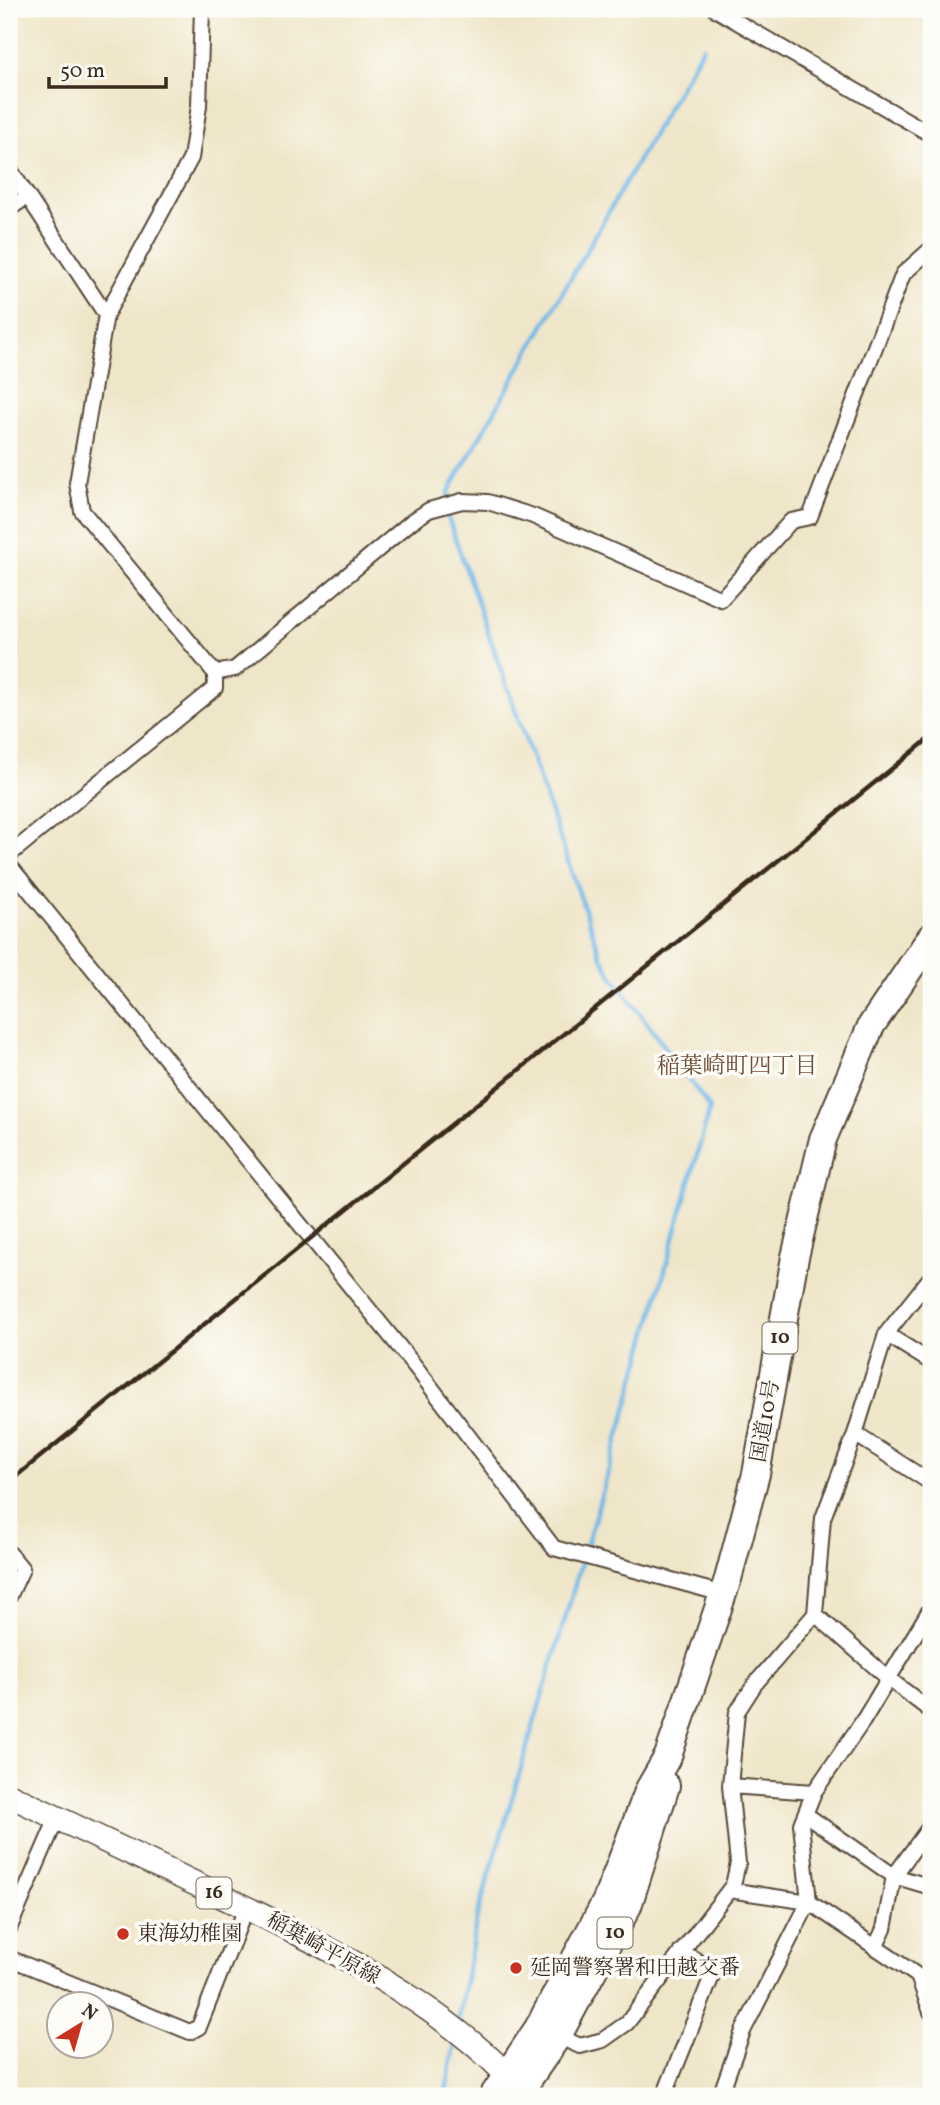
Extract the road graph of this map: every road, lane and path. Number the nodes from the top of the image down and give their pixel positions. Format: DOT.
graph roads {
  1 [pos="202,9"];
  2 [pos="715,9"];
  3 [pos="931,129"];
  4 [pos="9,168"];
  5 [pos="27,197"];
  6 [pos="9,209"];
  7 [pos="931,248"];
  8 [pos="106,315"];
  9 [pos="215,673"];
  10 [pos="9,855"];
  11 [pos="9,865"];
  12 [pos="931,937"];
  13 [pos="931,1277"];
  14 [pos="886,1334"];
  15 [pos="931,1362"];
  16 [pos="855,1434"];
  17 [pos="931,1483"];
  18 [pos="9,1553"];
  19 [pos="723,1594"];
  20 [pos="9,1597"];
  21 [pos="931,1608"];
  22 [pos="815,1614"];
  23 [pos="889,1679"];
  24 [pos="931,1711"];
  25 [pos="730,1786"];
  26 [pos="814,1792"];
  27 [pos="9,1795"];
  28 [pos="805,1814"];
  29 [pos="57,1818"];
  30 [pos="931,1825"];
  31 [pos="894,1877"];
  32 [pos="931,1887"];
  33 [pos="729,1890"];
  34 [pos="809,1902"];
  35 [pos="246,1908"];
  36 [pos="10,1921"];
  37 [pos="875,1948"];
  38 [pos="681,1951"];
  39 [pos="9,1958"];
  40 [pos="931,2012"];
  41 [pos="548,2032"];
  42 [pos="509,2090"];
  43 [pos="664,2096"];
  44 [pos="720,2096"];
  1 -- 8 [label="street"];
  2 -- 3 [label="street"];
  4 -- 5 [label="street"];
  5 -- 6 [label="street"];
  5 -- 8 [label="street"];
  7 -- 9 [label="street"];
  8 -- 9 [label="street"];
  9 -- 10 [label="street"];
  11 -- 19 [label="street"];
  12 -- 19 [label="highway, 国道10号 / 10"];
  13 -- 14 [label="street"];
  14 -- 15 [label="street"];
  14 -- 16 [label="street"];
  16 -- 17 [label="street"];
  16 -- 22 [label="street"];
  18 -- 20 [label="street"];
  19 -- 41 [label="highway, 国道10号 / 10"];
  21 -- 23 [label="street"];
  22 -- 23 [label="street"];
  22 -- 25 [label="street"];
  23 -- 24 [label="street"];
  23 -- 26 [label="street"];
  25 -- 26 [label="street"];
  25 -- 33 [label="street"];
  26 -- 28 [label="street"];
  27 -- 29 [label="main road, 稲葉崎平原線 / 16"];
  28 -- 31 [label="street"];
  28 -- 34 [label="street"];
  29 -- 35 [label="main road, 稲葉崎平原線 / 16"];
  29 -- 36 [label="street"];
  30 -- 31 [label="street"];
  31 -- 32 [label="street"];
  31 -- 37 [label="street"];
  33 -- 34 [label="street"];
  33 -- 38 [label="street"];
  34 -- 37 [label="street"];
  34 -- 44 [label="street"];
  35 -- 39 [label="street"];
  35 -- 42 [label="main road, 稲葉崎平原線 / 16"];
  37 -- 40 [label="street"];
  38 -- 41 [label="street"];
  38 -- 43 [label="street"];
  41 -- 42 [label="highway, 国道10号 / 10"];
}
